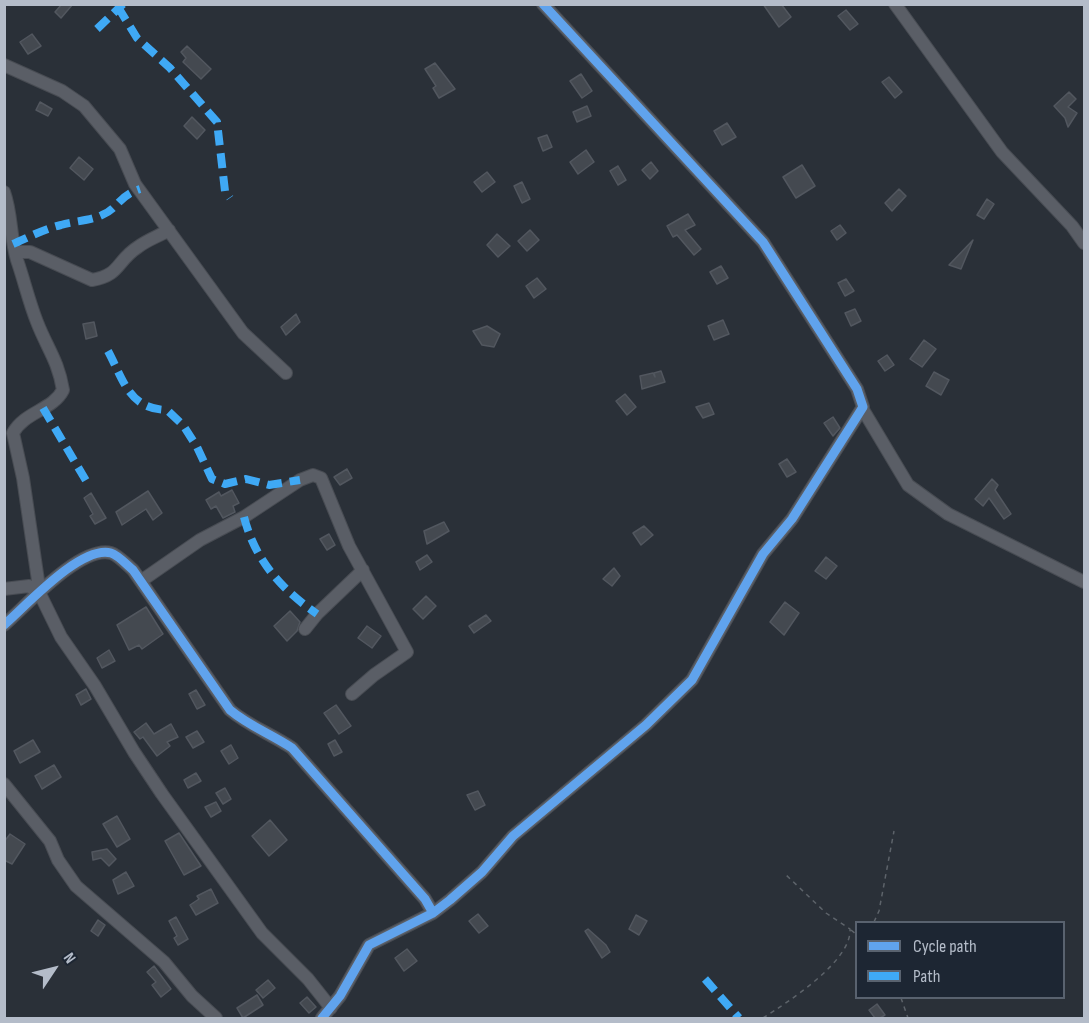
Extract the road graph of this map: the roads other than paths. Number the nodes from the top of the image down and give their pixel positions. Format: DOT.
graph roads {
  1 [pos="543,4"];
  2 [pos="895,4"];
  3 [pos="4,65"];
  4 [pos="4,192"];
  5 [pos="169,230"];
  6 [pos="1084,243"];
  7 [pos="15,252"];
  8 [pos="286,373"];
  9 [pos="862,408"];
  10 [pos="363,570"];
  11 [pos="141,581"];
  12 [pos="1084,582"];
  13 [pos="4,589"];
  14 [pos="40,594"];
  15 [pos="4,625"];
  16 [pos="306,629"];
  17 [pos="352,694"];
  18 [pos="4,784"];
  19 [pos="433,914"];
  20 [pos="331,1008"];
  21 [pos="216,1018"];
  22 [pos="322,1018"];
  1 -- 9 [label="street"];
  2 -- 6 [label="street"];
  3 -- 5 [label="street"];
  4 -- 7 [label="street"];
  5 -- 7 [label="street"];
  5 -- 8 [label="street"];
  7 -- 14 [label="street"];
  9 -- 12 [label="street"];
  9 -- 19 [label="street"];
  10 -- 11 [label="street"];
  10 -- 16 [label="street"];
  10 -- 17 [label="street"];
  11 -- 14 [label="street"];
  11 -- 19 [label="street"];
  13 -- 14 [label="street"];
  14 -- 15 [label="street"];
  14 -- 20 [label="street"];
  18 -- 21 [label="street"];
  19 -- 20 [label="street"];
  20 -- 22 [label="street"];
}
